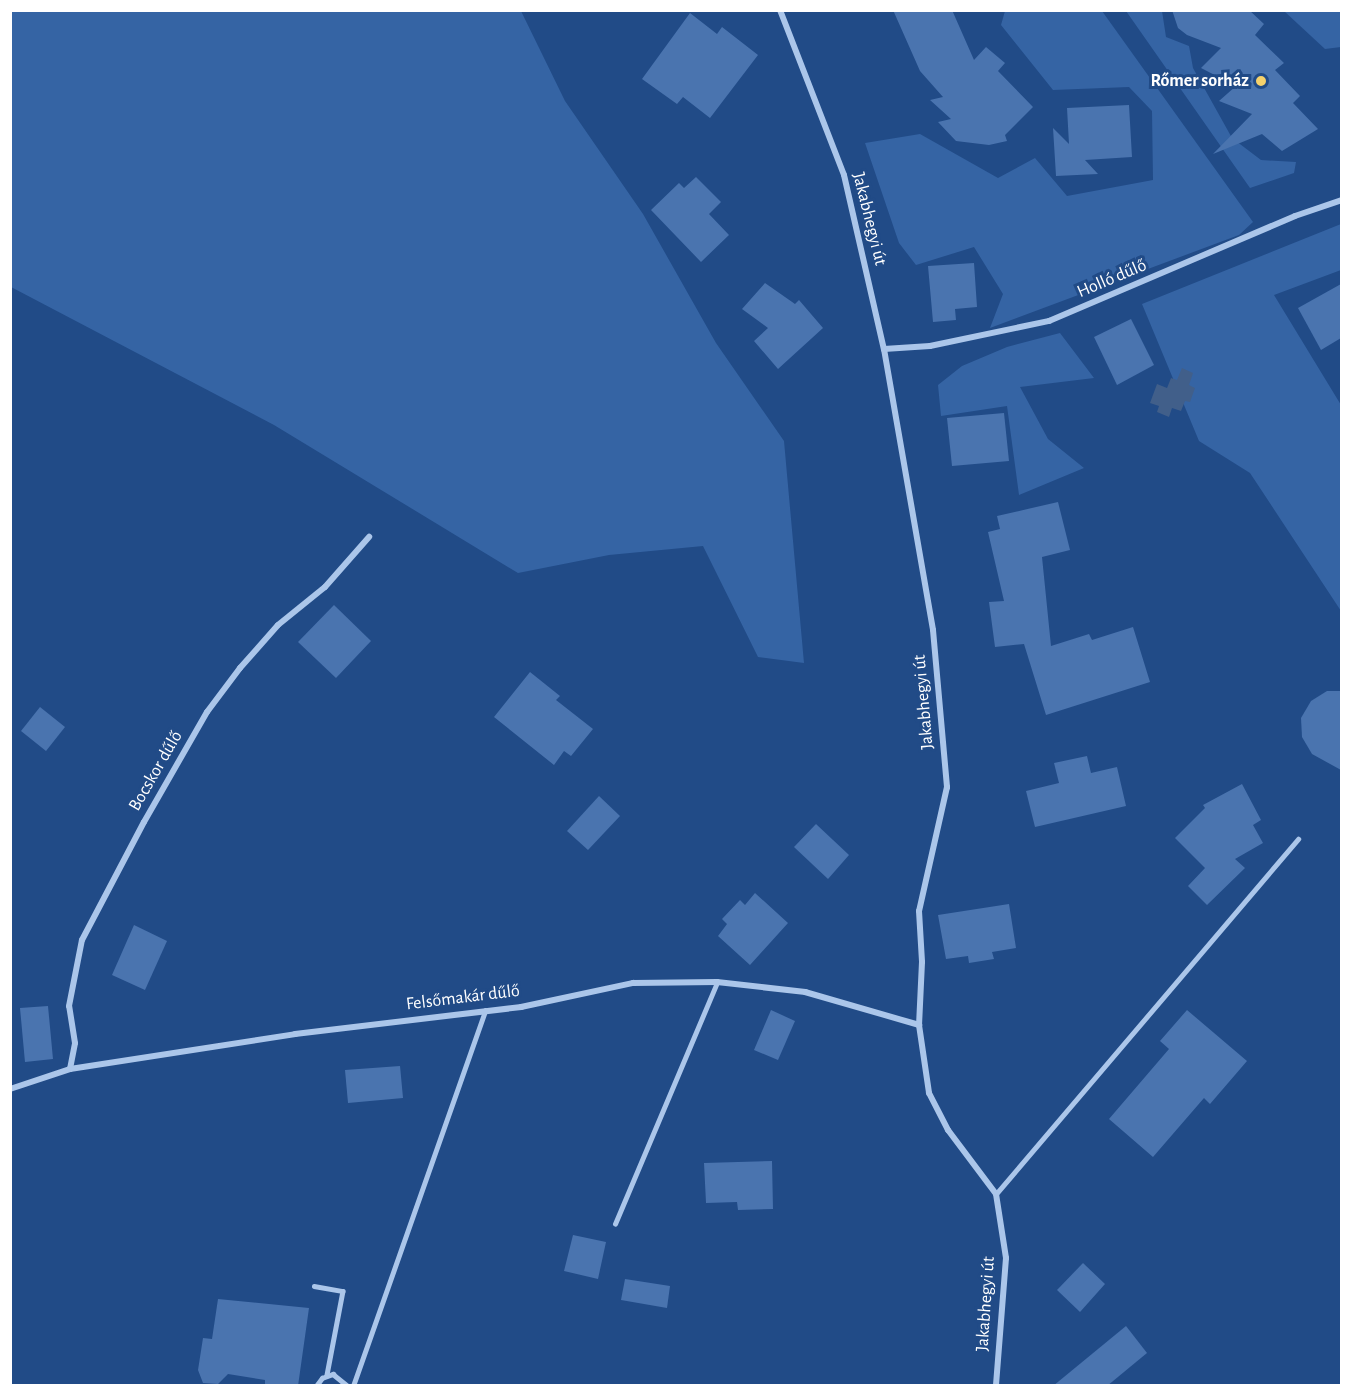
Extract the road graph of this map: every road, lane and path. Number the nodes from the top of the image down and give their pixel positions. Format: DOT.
graph roads {
  1 [pos="780,10"];
  2 [pos="1341,200"];
  3 [pos="884,349"];
  4 [pos="369,537"];
  5 [pos="1298,839"];
  6 [pos="717,982"];
  7 [pos="485,1011"];
  8 [pos="919,1025"];
  9 [pos="70,1070"];
  10 [pos="10,1089"];
  11 [pos="996,1194"];
  12 [pos="615,1224"];
  13 [pos="314,1286"];
  14 [pos="327,1375"];
  15 [pos="316,1386"];
  16 [pos="348,1386"];
  17 [pos="354,1386"];
  18 [pos="996,1386"];
  1 -- 3 [label="street, Jakabhegyi út"];
  2 -- 3 [label="street, Holló dűlő"];
  3 -- 8 [label="street, Jakabhegyi út"];
  4 -- 9 [label="street, Bocskor dűlő"];
  5 -- 11 [label="lane"];
  6 -- 7 [label="street, Felsőmakár dűlő"];
  6 -- 8 [label="street, Felsőmakár dűlő"];
  6 -- 12 [label="lane"];
  7 -- 9 [label="street, Felsőmakár dűlő"];
  7 -- 17 [label="lane"];
  8 -- 11 [label="street, Jakabhegyi út"];
  9 -- 10 [label="street, Felsőmakár dűlő"];
  11 -- 18 [label="street, Jakabhegyi út"];
  13 -- 14 [label="lane"];
  14 -- 15 [label="lane"];
  14 -- 16 [label="lane"];
}
